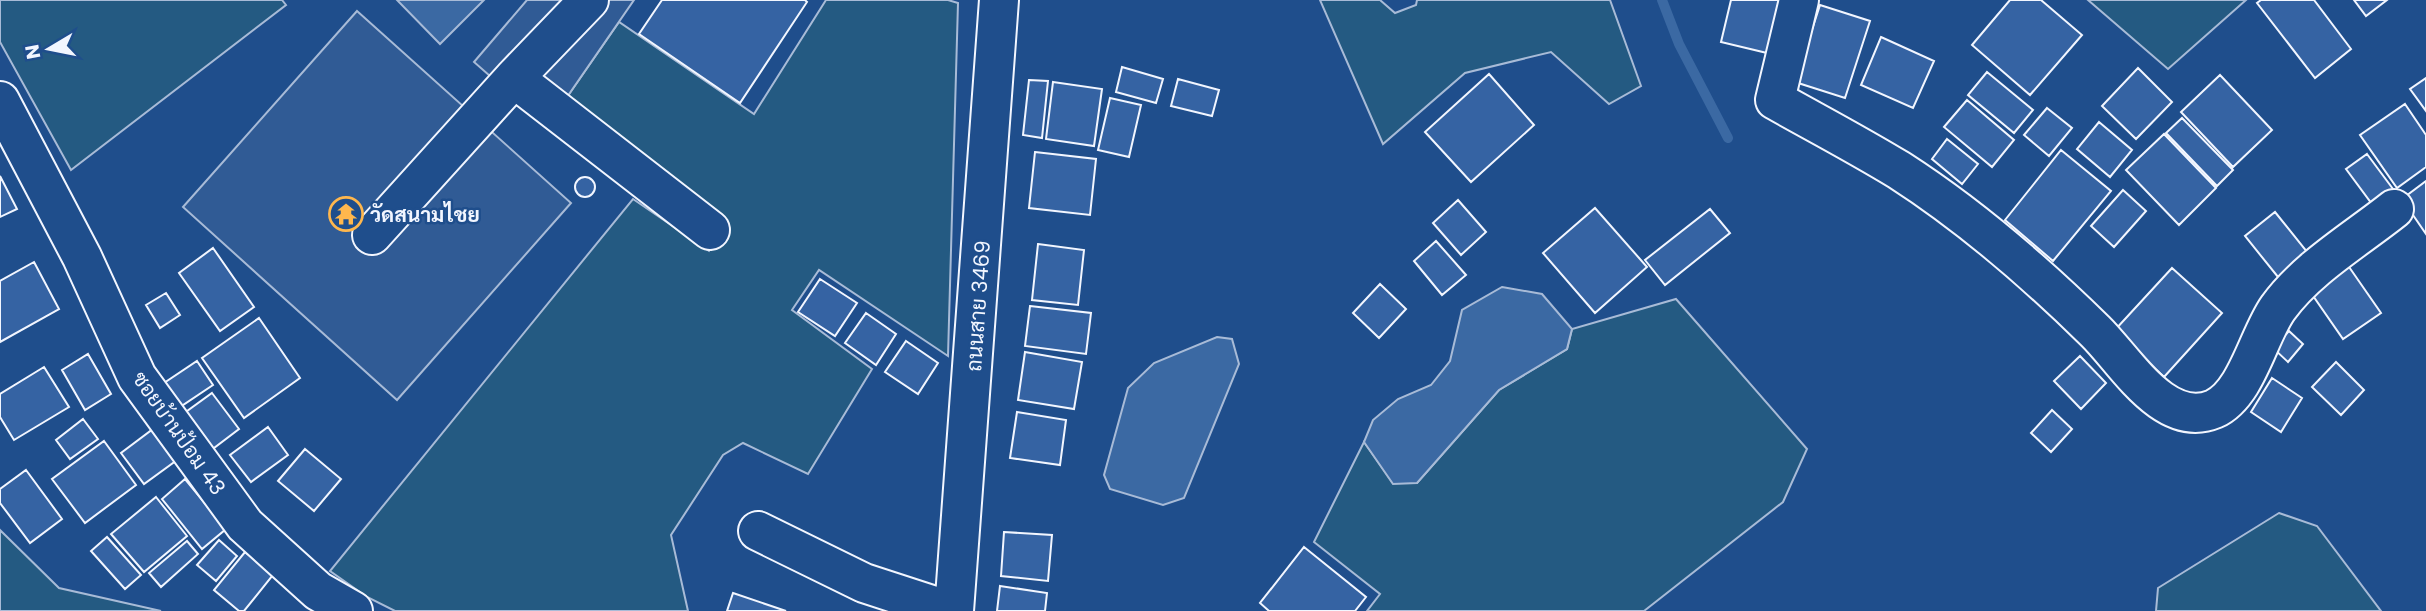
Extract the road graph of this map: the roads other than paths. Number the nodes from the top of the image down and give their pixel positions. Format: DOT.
graph roads {
  1 [pos="589,0"];
  2 [pos="999,0"];
  3 [pos="1799,0"];
  4 [pos="514,78"];
  5 [pos="0,101"];
  6 [pos="2394,209"];
  7 [pos="710,230"];
  8 [pos="372,235"];
  9 [pos="758,531"];
  10 [pos="353,611"];
  11 [pos="952,611"];
  1 -- 4 [label="street"];
  2 -- 11 [label="street, ถนนสาย 3469"];
  3 -- 6 [label="street"];
  4 -- 7 [label="street"];
  4 -- 8 [label="street"];
  5 -- 10 [label="street, ซอยบ้านป้อม 43"];
  9 -- 11 [label="street"];
}
